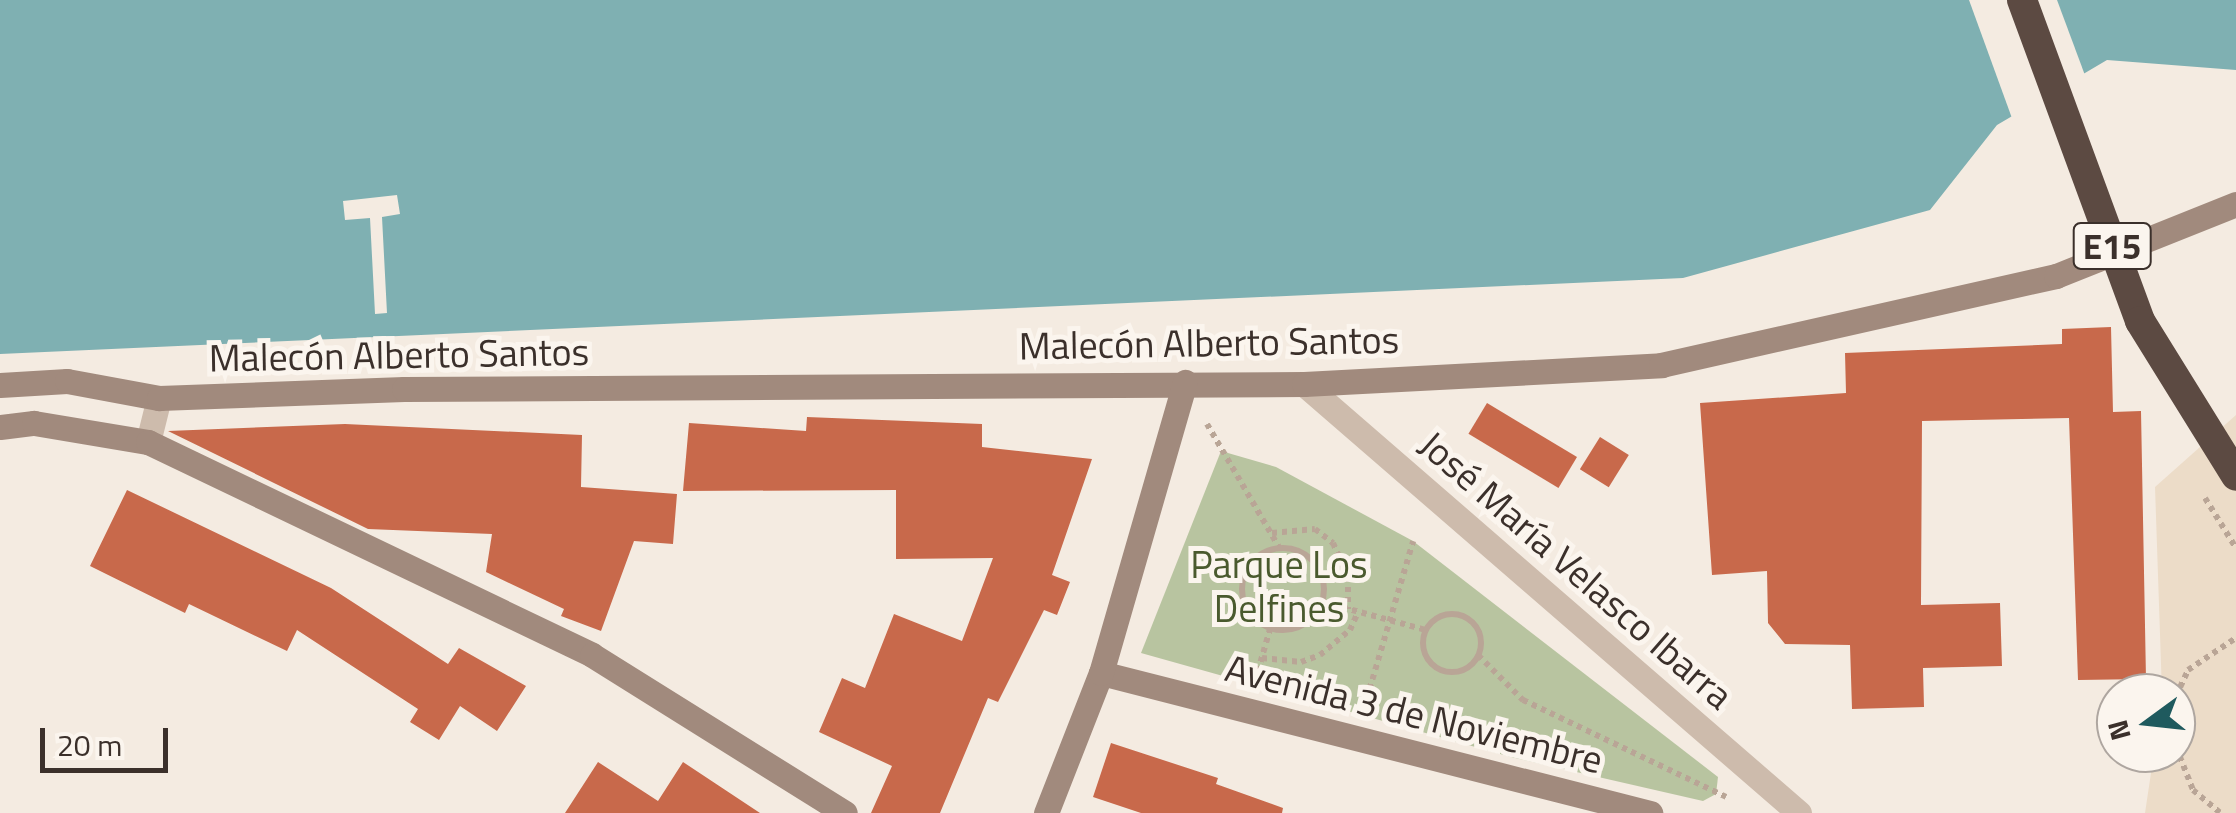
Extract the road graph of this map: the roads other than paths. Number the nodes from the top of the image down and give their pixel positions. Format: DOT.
graph roads {
  1 [pos="2022,0"];
  2 [pos="2236,204"];
  3 [pos="1185,382"];
  4 [pos="1304,384"];
  5 [pos="0,385"];
  6 [pos="159,398"];
  7 [pos="0,427"];
  8 [pos="148,442"];
  9 [pos="2236,476"];
  10 [pos="1101,673"];
  11 [pos="845,813"];
  12 [pos="1046,813"];
  13 [pos="1650,813"];
  14 [pos="1799,813"];
  1 -- 9 [label="highway, E15, bridge"];
  2 -- 4 [label="main road, Malecón Alberto Santos"];
  3 -- 4 [label="main road, Malecón Alberto Santos"];
  3 -- 6 [label="main road, Malecón Alberto Santos"];
  3 -- 10 [label="main road"];
  4 -- 14 [label="street, José María Velasco Ibarra"];
  5 -- 6 [label="main road, Malecón Alberto Santos"];
  6 -- 8 [label="street"];
  7 -- 8 [label="main road"];
  8 -- 11 [label="main road"];
  10 -- 12 [label="main road"];
  10 -- 13 [label="main road, Avenida 3 de Noviembre"];
}
